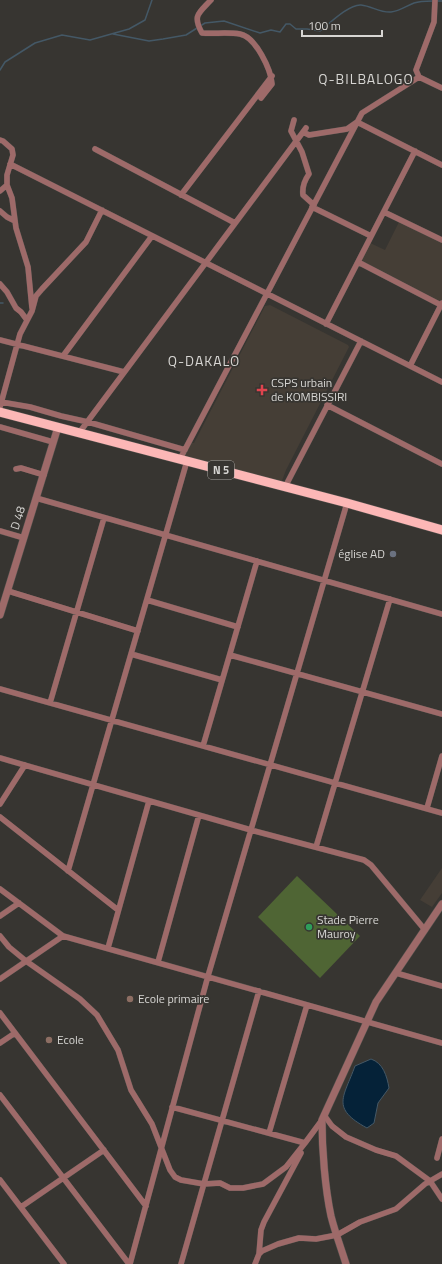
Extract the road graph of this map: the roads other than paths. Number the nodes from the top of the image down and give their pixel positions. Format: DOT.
graph roads {
  1 [pos="212,0"];
  2 [pos="435,3"];
  3 [pos="272,75"];
  4 [pos="420,77"];
  5 [pos="442,88"];
  6 [pos="261,98"];
  7 [pos="294,120"];
  8 [pos="357,122"];
  9 [pos="0,140"];
  10 [pos="296,141"];
  11 [pos="95,149"];
  12 [pos="415,151"];
  13 [pos="10,164"];
  14 [pos="442,165"];
  15 [pos="7,185"];
  16 [pos="0,190"];
  17 [pos="181,195"];
  18 [pos="313,206"];
  19 [pos="102,210"];
  20 [pos="0,211"];
  21 [pos="384,212"];
  22 [pos="15,221"];
  23 [pos="235,223"];
  24 [pos="152,236"];
  25 [pos="371,236"];
  26 [pos="442,240"];
  27 [pos="358,262"];
  28 [pos="206,263"];
  29 [pos="0,284"];
  30 [pos="267,294"];
  31 [pos="442,304"];
  32 [pos="32,311"];
  33 [pos="27,320"];
  34 [pos="326,324"];
  35 [pos="0,340"];
  36 [pos="360,341"];
  37 [pos="18,344"];
  38 [pos="63,356"];
  39 [pos="410,366"];
  40 [pos="124,372"];
  41 [pos="442,382"];
  42 [pos="1,404"];
  43 [pos="327,405"];
  44 [pos="0,412"];
  45 [pos="88,422"];
  46 [pos="0,427"];
  47 [pos="58,427"];
  48 [pos="79,433"];
  49 [pos="54,442"];
  50 [pos="185,450"];
  51 [pos="184,460"];
  52 [pos="442,464"];
  53 [pos="16,469"];
  54 [pos="44,475"];
  55 [pos="285,487"];
  56 [pos="36,498"];
  57 [pos="347,503"];
  58 [pos="104,518"];
  59 [pos="442,530"];
  60 [pos="0,531"];
  61 [pos="165,535"];
  62 [pos="24,538"];
  63 [pos="257,561"];
  64 [pos="324,580"];
  65 [pos="8,591"];
  66 [pos="390,599"];
  67 [pos="146,600"];
  68 [pos="76,612"];
  69 [pos="442,614"];
  70 [pos="0,616"];
  71 [pos="238,627"];
  72 [pos="138,631"];
  73 [pos="131,654"];
  74 [pos="230,655"];
  75 [pos="297,674"];
  76 [pos="222,680"];
  77 [pos="0,689"];
  78 [pos="362,692"];
  79 [pos="50,703"];
  80 [pos="442,714"];
  81 [pos="112,720"];
  82 [pos="203,746"];
  83 [pos="442,756"];
  84 [pos="0,758"];
  85 [pos="25,765"];
  86 [pos="270,765"];
  87 [pos="335,783"];
  88 [pos="93,785"];
  89 [pos="149,801"];
  90 [pos="0,804"];
  91 [pos="427,808"];
  92 [pos="442,813"];
  93 [pos="199,815"];
  94 [pos="0,817"];
  95 [pos="251,830"];
  96 [pos="316,847"];
  97 [pos="68,871"];
  98 [pos="0,889"];
  99 [pos="19,903"];
  100 [pos="442,904"];
  101 [pos="118,910"];
  102 [pos="0,916"];
  103 [pos="425,930"];
  104 [pos="0,936"];
  105 [pos="63,936"];
  106 [pos="108,948"];
  107 [pos="26,961"];
  108 [pos="158,962"];
  109 [pos="396,973"];
  110 [pos="208,976"];
  111 [pos="0,979"];
  112 [pos="442,986"];
  113 [pos="259,991"];
  114 [pos="307,1005"];
  115 [pos="0,1013"];
  116 [pos="367,1022"];
  117 [pos="15,1033"];
  118 [pos="0,1043"];
  119 [pos="442,1043"];
  120 [pos="0,1095"];
  121 [pos="172,1107"];
  122 [pos="323,1117"];
  123 [pos="223,1120"];
  124 [pos="269,1133"];
  125 [pos="442,1138"];
  126 [pos="305,1143"];
  127 [pos="161,1148"];
  128 [pos="104,1150"];
  129 [pos="437,1158"];
  130 [pos="442,1174"];
  131 [pos="64,1178"];
  132 [pos="0,1180"];
  133 [pos="430,1181"];
  134 [pos="204,1184"];
  135 [pos="442,1199"];
  136 [pos="146,1206"];
  137 [pos="21,1207"];
  138 [pos="337,1235"];
  139 [pos="259,1254"];
  140 [pos="64,1264"];
  141 [pos="129,1264"];
  142 [pos="181,1264"];
  143 [pos="255,1264"];
  144 [pos="346,1264"];
  1 -- 3 [label="street"];
  2 -- 4 [label="street"];
  3 -- 6 [label="street"];
  3 -- 17 [label="street"];
  4 -- 5 [label="street"];
  4 -- 8 [label="street"];
  7 -- 10 [label="street"];
  8 -- 10 [label="street"];
  8 -- 12 [label="street"];
  8 -- 18 [label="street"];
  9 -- 13 [label="street"];
  10 -- 18 [label="street"];
  10 -- 23 [label="street"];
  11 -- 17 [label="street"];
  12 -- 14 [label="street"];
  12 -- 21 [label="street"];
  13 -- 15 [label="street"];
  13 -- 19 [label="street"];
  15 -- 16 [label="street"];
  15 -- 22 [label="street"];
  17 -- 23 [label="street"];
  18 -- 25 [label="street"];
  18 -- 30 [label="street"];
  19 -- 24 [label="street"];
  19 -- 32 [label="street"];
  20 -- 22 [label="street"];
  21 -- 25 [label="street"];
  21 -- 26 [label="street"];
  22 -- 32 [label="street"];
  23 -- 28 [label="street"];
  24 -- 28 [label="street"];
  24 -- 38 [label="street"];
  25 -- 27 [label="street"];
  27 -- 31 [label="street"];
  27 -- 34 [label="street"];
  28 -- 30 [label="street"];
  28 -- 40 [label="street"];
  29 -- 33 [label="street"];
  30 -- 34 [label="street"];
  30 -- 50 [label="street"];
  31 -- 39 [label="street"];
  32 -- 33 [label="street"];
  33 -- 37 [label="street"];
  34 -- 36 [label="street"];
  35 -- 37 [label="street"];
  36 -- 39 [label="street"];
  36 -- 43 [label="street"];
  37 -- 38 [label="street"];
  37 -- 42 [label="street"];
  38 -- 40 [label="street"];
  39 -- 41 [label="street"];
  40 -- 45 [label="street"];
  42 -- 45 [label="street"];
  43 -- 52 [label="street"];
  43 -- 55 [label="street"];
  44 -- 47 [label="highway, N 5"];
  45 -- 48 [label="street"];
  45 -- 50 [label="street"];
  46 -- 49 [label="street"];
  47 -- 48 [label="highway, N 5"];
  47 -- 49 [label="street, D 48"];
  48 -- 51 [label="highway, N 5"];
  49 -- 54 [label="street, D 48"];
  50 -- 51 [label="street"];
  51 -- 55 [label="highway, N 5"];
  51 -- 61 [label="street"];
  53 -- 54 [label="street"];
  54 -- 56 [label="street, D 48"];
  55 -- 57 [label="highway, N 5"];
  56 -- 58 [label="street"];
  56 -- 62 [label="street, D 48"];
  57 -- 59 [label="highway, N 5"];
  57 -- 64 [label="street"];
  58 -- 61 [label="street"];
  58 -- 68 [label="street"];
  60 -- 62 [label="street"];
  61 -- 63 [label="street"];
  61 -- 67 [label="street"];
  62 -- 65 [label="street, D 48"];
  63 -- 64 [label="street"];
  63 -- 71 [label="street"];
  64 -- 66 [label="street"];
  64 -- 75 [label="street"];
  65 -- 68 [label="street"];
  65 -- 70 [label="street, D 48"];
  66 -- 69 [label="street"];
  66 -- 78 [label="street"];
  67 -- 71 [label="street"];
  67 -- 72 [label="street"];
  68 -- 72 [label="street"];
  68 -- 79 [label="street"];
  71 -- 74 [label="street"];
  72 -- 73 [label="street"];
  73 -- 76 [label="street"];
  73 -- 81 [label="street"];
  74 -- 75 [label="street"];
  74 -- 76 [label="street"];
  75 -- 78 [label="street"];
  75 -- 86 [label="street"];
  76 -- 82 [label="street"];
  77 -- 79 [label="street"];
  78 -- 80 [label="street"];
  78 -- 87 [label="street"];
  79 -- 81 [label="street"];
  81 -- 82 [label="street"];
  81 -- 88 [label="street"];
  82 -- 86 [label="street"];
  83 -- 91 [label="street"];
  84 -- 85 [label="street"];
  85 -- 88 [label="street"];
  85 -- 90 [label="street"];
  86 -- 87 [label="street"];
  86 -- 95 [label="street"];
  87 -- 91 [label="street"];
  87 -- 96 [label="street"];
  88 -- 89 [label="street"];
  88 -- 97 [label="street"];
  89 -- 93 [label="street"];
  89 -- 101 [label="street"];
  91 -- 92 [label="street"];
  93 -- 95 [label="street"];
  93 -- 108 [label="street"];
  94 -- 97 [label="street"];
  95 -- 96 [label="street"];
  95 -- 110 [label="street"];
  96 -- 103 [label="street"];
  97 -- 101 [label="street"];
  98 -- 99 [label="street"];
  99 -- 102 [label="street"];
  99 -- 105 [label="street"];
  100 -- 103 [label="street"];
  101 -- 106 [label="street"];
  103 -- 109 [label="street"];
  104 -- 107 [label="street"];
  105 -- 106 [label="street"];
  105 -- 107 [label="street"];
  106 -- 108 [label="street"];
  107 -- 111 [label="street"];
  107 -- 127 [label="street"];
  108 -- 110 [label="street"];
  109 -- 112 [label="street"];
  109 -- 116 [label="street"];
  110 -- 113 [label="street"];
  110 -- 121 [label="street"];
  113 -- 114 [label="street"];
  113 -- 123 [label="street"];
  114 -- 116 [label="street"];
  114 -- 124 [label="street"];
  115 -- 117 [label="street"];
  116 -- 119 [label="street"];
  116 -- 122 [label="street"];
  117 -- 118 [label="street"];
  117 -- 128 [label="street"];
  120 -- 131 [label="street"];
  121 -- 123 [label="street"];
  121 -- 127 [label="street"];
  122 -- 126 [label="street"];
  122 -- 133 [label="street"];
  122 -- 138 [label="street"];
  123 -- 124 [label="street"];
  123 -- 134 [label="street"];
  124 -- 126 [label="street"];
  125 -- 129 [label="street"];
  126 -- 134 [label="street"];
  126 -- 139 [label="street"];
  127 -- 134 [label="street"];
  127 -- 136 [label="street"];
  128 -- 131 [label="street"];
  128 -- 136 [label="street"];
  130 -- 133 [label="street"];
  131 -- 137 [label="street"];
  131 -- 141 [label="street"];
  132 -- 137 [label="street"];
  133 -- 135 [label="street"];
  133 -- 138 [label="street"];
  134 -- 142 [label="street"];
  136 -- 141 [label="street"];
  137 -- 140 [label="street"];
  138 -- 139 [label="street"];
  138 -- 144 [label="street"];
  139 -- 143 [label="street"];
}
